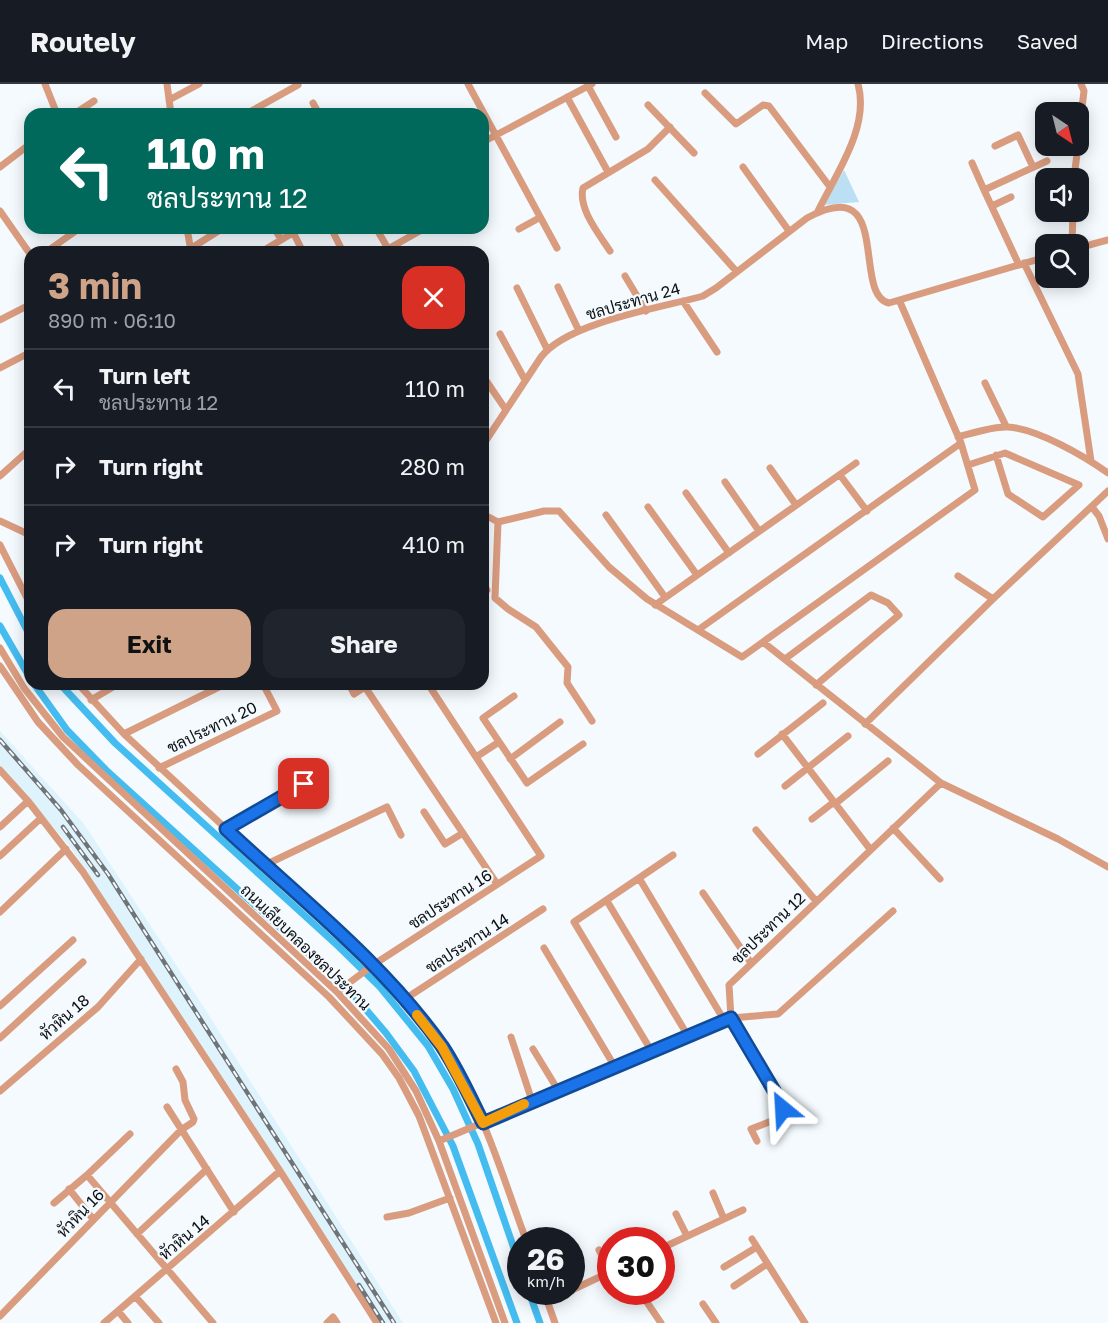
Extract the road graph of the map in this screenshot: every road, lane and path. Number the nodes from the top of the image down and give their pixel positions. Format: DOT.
graph roads {
  1 [pos="45,84"];
  2 [pos="167,84"];
  3 [pos="199,84"];
  4 [pos="468,84"];
  5 [pos="858,84"];
  6 [pos="1081,84"];
  7 [pos="298,85"];
  8 [pos="590,85"];
  9 [pos="705,93"];
  10 [pos="567,97"];
  11 [pos="169,100"];
  12 [pos="94,101"];
  13 [pos="1083,102"];
  14 [pos="313,103"];
  15 [pos="648,105"];
  16 [pos="55,108"];
  17 [pos="83,108"];
  18 [pos="170,108"];
  19 [pos="257,108"];
  20 [pos="316,108"];
  21 [pos="481,108"];
  22 [pos="489,124"];
  23 [pos="670,127"];
  24 [pos="495,135"];
  25 [pos="616,136"];
  26 [pos="489,138"];
  27 [pos="995,146"];
  28 [pos="24,148"];
  29 [pos="694,153"];
  30 [pos="1047,161"];
  31 [pos="972,163"];
  32 [pos="0,166"];
  33 [pos="743,167"];
  34 [pos="1033,167"];
  35 [pos="608,172"];
  36 [pos="655,180"];
  37 [pos="830,187"];
  38 [pos="984,190"];
  39 [pos="1011,197"];
  40 [pos="992,206"];
  41 [pos="818,212"];
  42 [pos="1,216"];
  43 [pos="539,218"];
  44 [pos="519,229"];
  45 [pos="789,231"];
  46 [pos="72,234"];
  47 [pos="214,234"];
  48 [pos="278,234"];
  49 [pos="290,234"];
  50 [pos="416,234"];
  51 [pos="281,239"];
  52 [pos="1108,240"];
  53 [pos="1089,245"];
  54 [pos="24,246"];
  55 [pos="54,246"];
  56 [pos="196,246"];
  57 [pos="271,246"];
  58 [pos="397,246"];
  59 [pos="557,248"];
  60 [pos="610,251"];
  61 [pos="1035,260"];
  62 [pos="1022,264"];
  63 [pos="737,272"];
  64 [pos="625,276"];
  65 [pos="558,287"];
  66 [pos="517,288"];
  67 [pos="683,301"];
  68 [pos="900,302"];
  69 [pos="24,308"];
  70 [pos="646,311"];
  71 [pos="0,320"];
  72 [pos="579,331"];
  73 [pos="500,334"];
  74 [pos="547,349"];
  75 [pos="717,352"];
  76 [pos="24,356"];
  77 [pos="0,368"];
  78 [pos="525,380"];
  79 [pos="986,383"];
  80 [pos="489,385"];
  81 [pos="506,410"];
  82 [pos="1005,426"];
  83 [pos="489,436"];
  84 [pos="960,440"];
  85 [pos="24,454"];
  86 [pos="996,455"];
  87 [pos="1091,461"];
  88 [pos="856,463"];
  89 [pos="968,465"];
  90 [pos="770,468"];
  91 [pos="1108,473"];
  92 [pos="840,475"];
  93 [pos="0,476"];
  94 [pos="725,482"];
  95 [pos="1108,491"];
  96 [pos="686,493"];
  97 [pos="796,505"];
  98 [pos="648,507"];
  99 [pos="1092,507"];
  100 [pos="867,511"];
  101 [pos="606,515"];
  102 [pos="489,517"];
  103 [pos="0,521"];
  104 [pos="498,522"];
  105 [pos="759,531"];
  106 [pos="24,532"];
  107 [pos="1108,539"];
  108 [pos="0,545"];
  109 [pos="729,553"];
  110 [pos="697,575"];
  111 [pos="958,576"];
  112 [pos="24,592"];
  113 [pos="665,597"];
  114 [pos="993,599"];
  115 [pos="655,605"];
  116 [pos="698,630"];
  117 [pos="763,642"];
  118 [pos="0,648"];
  119 [pos="785,659"];
  120 [pos="0,666"];
  121 [pos="816,685"];
  122 [pos="24,688"];
  123 [pos="25,690"];
  124 [pos="83,690"];
  125 [pos="108,690"];
  126 [pos="213,690"];
  127 [pos="266,690"];
  128 [pos="370,690"];
  129 [pos="432,690"];
  130 [pos="514,696"];
  131 [pos="91,700"];
  132 [pos="822,703"];
  133 [pos="592,721"];
  134 [pos="560,722"];
  135 [pos="865,724"];
  136 [pos="124,734"];
  137 [pos="782,734"];
  138 [pos="848,736"];
  139 [pos="499,742"];
  140 [pos="583,744"];
  141 [pos="758,754"];
  142 [pos="476,757"];
  143 [pos="510,759"];
  144 [pos="888,761"];
  145 [pos="159,768"];
  146 [pos="808,768"];
  147 [pos="0,770"];
  148 [pos="941,783"];
  149 [pos="304,784"];
  150 [pos="785,786"];
  151 [pos="28,801"];
  152 [pos="835,802"];
  153 [pos="424,812"];
  154 [pos="41,818"];
  155 [pos="812,819"];
  156 [pos="0,827"];
  157 [pos="893,828"];
  158 [pos="226,829"];
  159 [pos="756,831"];
  160 [pos="463,833"];
  161 [pos="401,835"];
  162 [pos="66,849"];
  163 [pos="870,849"];
  164 [pos="673,855"];
  165 [pos="0,856"];
  166 [pos="265,865"];
  167 [pos="1108,867"];
  168 [pos="639,878"];
  169 [pos="940,879"];
  170 [pos="497,884"];
  171 [pos="703,893"];
  172 [pos="607,901"];
  173 [pos="816,901"];
  174 [pos="543,909"];
  175 [pos="893,911"];
  176 [pos="0,912"];
  177 [pos="73,940"];
  178 [pos="544,948"];
  179 [pos="141,959"];
  180 [pos="83,962"];
  181 [pos="751,963"];
  182 [pos="373,965"];
  183 [pos="337,992"];
  184 [pos="405,999"];
  185 [pos="0,1006"];
  186 [pos="728,1019"];
  187 [pos="688,1036"];
  188 [pos="512,1037"];
  189 [pos="0,1038"];
  190 [pos="533,1049"];
  191 [pos="652,1052"];
  192 [pos="615,1067"];
  193 [pos="177,1069"];
  194 [pos="558,1090"];
  195 [pos="0,1091"];
  196 [pos="532,1101"];
  197 [pos="167,1107"];
  198 [pos="483,1123"];
  199 [pos="181,1131"];
  200 [pos="130,1134"];
  201 [pos="757,1141"];
  202 [pos="439,1142"];
  203 [pos="207,1169"];
  204 [pos="280,1171"];
  205 [pos="87,1175"];
  206 [pos="69,1189"];
  207 [pos="713,1193"];
  208 [pos="450,1198"];
  209 [pos="110,1202"];
  210 [pos="54,1203"];
  211 [pos="743,1210"];
  212 [pos="234,1212"];
  213 [pos="676,1214"];
  214 [pos="387,1217"];
  215 [pos="93,1219"];
  216 [pos="724,1219"];
  217 [pos="521,1227"];
  218 [pos="136,1234"];
  219 [pos="687,1236"];
  220 [pos="752,1239"];
  221 [pos="675,1242"];
  222 [pos="757,1247"];
  223 [pos="767,1264"];
  224 [pos="724,1268"];
  225 [pos="166,1269"];
  226 [pos="734,1286"];
  227 [pos="135,1296"];
  228 [pos="703,1304"];
  229 [pos="549,1305"];
  230 [pos="649,1305"];
  231 [pos="118,1311"];
  232 [pos="0,1316"];
  233 [pos="104,1323"];
  234 [pos="128,1323"];
  235 [pos="159,1323"];
  236 [pos="213,1323"];
  237 [pos="327,1323"];
  238 [pos="337,1323"];
  239 [pos="377,1323"];
  240 [pos="496,1323"];
  241 [pos="505,1323"];
  242 [pos="555,1323"];
  243 [pos="661,1323"];
  244 [pos="716,1323"];
  245 [pos="805,1323"];
  1 -- 16 [label="street"];
  2 -- 11 [label="street"];
  3 -- 11 [label="street"];
  4 -- 21 [label="street"];
  5 -- 37 [label="street"];
  6 -- 13 [label="street"];
  7 -- 19 [label="street"];
  8 -- 10 [label="street"];
  8 -- 25 [label="street"];
  9 -- 37 [label="street"];
  10 -- 24 [label="street"];
  10 -- 35 [label="street"];
  11 -- 18 [label="street"];
  12 -- 17 [label="street"];
  14 -- 20 [label="street"];
  15 -- 23 [label="street"];
  22 -- 24 [label="street"];
  23 -- 29 [label="street"];
  23 -- 35 [label="street"];
  24 -- 26 [label="street"];
  24 -- 43 [label="street"];
  27 -- 34 [label="street"];
  28 -- 32 [label="street"];
  30 -- 34 [label="street"];
  31 -- 38 [label="street"];
  33 -- 45 [label="street"];
  34 -- 38 [label="street"];
  35 -- 60 [label="street"];
  36 -- 63 [label="street"];
  37 -- 41 [label="street"];
  38 -- 40 [label="street"];
  39 -- 40 [label="street"];
  40 -- 62 [label="street"];
  41 -- 45 [label="street, ชลประทาน 24"];
  41 -- 68 [label="street"];
  42 -- 54 [label="street"];
  43 -- 44 [label="street"];
  43 -- 59 [label="street"];
  45 -- 63 [label="street, ชลประทาน 24"];
  46 -- 55 [label="street"];
  47 -- 56 [label="street"];
  48 -- 51 [label="street"];
  49 -- 51 [label="street"];
  50 -- 58 [label="street"];
  51 -- 57 [label="street"];
  52 -- 53 [label="street"];
  61 -- 62 [label="street"];
  62 -- 68 [label="street"];
  62 -- 87 [label="street"];
  63 -- 67 [label="street, ชลประทาน 24"];
  64 -- 70 [label="street"];
  65 -- 72 [label="street"];
  66 -- 74 [label="street"];
  67 -- 70 [label="street, ชลประทาน 24"];
  67 -- 75 [label="street"];
  68 -- 84 [label="street"];
  69 -- 71 [label="street"];
  70 -- 72 [label="street, ชลประทาน 24"];
  72 -- 74 [label="street, ชลประทาน 24"];
  73 -- 78 [label="street"];
  74 -- 78 [label="street, ชลประทาน 24"];
  76 -- 77 [label="street"];
  78 -- 81 [label="street, ชลประทาน 24"];
  79 -- 82 [label="street"];
  80 -- 81 [label="street"];
  81 -- 83 [label="street, ชลประทาน 24"];
  82 -- 84 [label="street"];
  82 -- 87 [label="street"];
  84 -- 89 [label="street"];
  84 -- 100 [label="street"];
  85 -- 93 [label="street"];
  86 -- 86 [label="street"];
  86 -- 89 [label="street"];
  87 -- 91 [label="street"];
  88 -- 92 [label="street"];
  89 -- 117 [label="street"];
  90 -- 97 [label="street"];
  92 -- 97 [label="street"];
  92 -- 100 [label="street"];
  94 -- 105 [label="street"];
  95 -- 99 [label="street"];
  96 -- 109 [label="street"];
  97 -- 105 [label="street"];
  98 -- 110 [label="street"];
  99 -- 107 [label="street"];
  99 -- 114 [label="street"];
  100 -- 116 [label="street"];
  101 -- 113 [label="street"];
  102 -- 104 [label="street"];
  103 -- 106 [label="street"];
  104 -- 115 [label="street"];
  104 -- 133 [label="street"];
  105 -- 109 [label="street"];
  108 -- 112 [label="street"];
  109 -- 110 [label="street"];
  110 -- 113 [label="street"];
  111 -- 114 [label="street"];
  113 -- 115 [label="street"];
  114 -- 135 [label="street"];
  115 -- 116 [label="street"];
  116 -- 117 [label="street"];
  117 -- 119 [label="street"];
  118 -- 122 [label="street, ถนนเลียบคลองชลประทาน"];
  119 -- 121 [label="street"];
  119 -- 121 [label="street"];
  120 -- 208 [label="street, ถนนเลียบคลองชลประทาน"];
  121 -- 135 [label="street"];
  123 -- 183 [label="street, ถนนเลียบคลองชลประทาน"];
  124 -- 131 [label="street"];
  125 -- 131 [label="street"];
  126 -- 136 [label="street"];
  127 -- 145 [label="street, ชลประทาน 20"];
  128 -- 160 [label="street"];
  129 -- 142 [label="street"];
  130 -- 139 [label="street"];
  131 -- 136 [label="street"];
  132 -- 137 [label="street"];
  134 -- 143 [label="street"];
  135 -- 148 [label="street"];
  136 -- 145 [label="street"];
  137 -- 141 [label="street"];
  137 -- 146 [label="street"];
  138 -- 146 [label="street"];
  139 -- 142 [label="street"];
  139 -- 143 [label="street"];
  140 -- 143 [label="street"];
  142 -- 170 [label="street, ชลประทาน 16"];
  144 -- 152 [label="street"];
  145 -- 158 [label="street"];
  146 -- 150 [label="street"];
  146 -- 152 [label="street"];
  147 -- 151 [label="street"];
  148 -- 157 [label="street, ชลประทาน 12"];
  148 -- 167 [label="street"];
  149 -- 158 [label="street"];
  151 -- 154 [label="street"];
  151 -- 156 [label="street"];
  152 -- 155 [label="street"];
  152 -- 163 [label="street"];
  153 -- 160 [label="street"];
  154 -- 162 [label="street"];
  154 -- 165 [label="street"];
  157 -- 163 [label="street, ชลประทาน 12"];
  157 -- 169 [label="street"];
  158 -- 166 [label="street"];
  159 -- 173 [label="street"];
  160 -- 170 [label="street"];
  161 -- 166 [label="street"];
  162 -- 176 [label="street"];
  162 -- 179 [label="street"];
  163 -- 173 [label="street, ชลประทาน 12"];
  164 -- 168 [label="street"];
  166 -- 182 [label="street"];
  168 -- 172 [label="street"];
  168 -- 186 [label="street"];
  170 -- 182 [label="street, ชลประทาน 16"];
  171 -- 181 [label="street"];
  172 -- 187 [label="street"];
  172 -- 191 [label="street"];
  173 -- 181 [label="street, ชลประทาน 12"];
  174 -- 184 [label="street, ชลประทาน 14"];
  175 -- 186 [label="street"];
  177 -- 185 [label="street"];
  178 -- 192 [label="street"];
  179 -- 195 [label="street, หัวหิน 18"];
  179 -- 204 [label="street"];
  180 -- 189 [label="street"];
  181 -- 186 [label="street, ชลประทาน 12"];
  182 -- 183 [label="street, ชลประทาน 16"];
  182 -- 184 [label="street"];
  183 -- 202 [label="street, ถนนเลียบคลองชลประทาน"];
  184 -- 198 [label="street"];
  186 -- 187 [label="street"];
  186 -- 201 [label="street"];
  187 -- 191 [label="street"];
  188 -- 196 [label="street"];
  190 -- 194 [label="street"];
  191 -- 192 [label="street"];
  192 -- 194 [label="street"];
  193 -- 199 [label="street"];
  194 -- 196 [label="street"];
  196 -- 198 [label="street"];
  197 -- 199 [label="street"];
  198 -- 202 [label="street"];
  198 -- 217 [label="street"];
  199 -- 203 [label="street"];
  199 -- 209 [label="street, หัวหิน 16"];
  200 -- 205 [label="street"];
  202 -- 241 [label="street, ถนนเลียบคลองชลประทาน"];
  203 -- 212 [label="street"];
  203 -- 218 [label="street"];
  204 -- 212 [label="street, หัวหิน 14"];
  204 -- 239 [label="street"];
  205 -- 206 [label="street"];
  205 -- 209 [label="street"];
  206 -- 210 [label="street"];
  206 -- 215 [label="street"];
  207 -- 216 [label="street"];
  208 -- 214 [label="street"];
  208 -- 240 [label="street, ถนนเลียบคลองชลประทาน"];
  209 -- 215 [label="street, หัวหิน 16"];
  209 -- 218 [label="street"];
  211 -- 216 [label="street"];
  212 -- 225 [label="street, หัวหิน 14"];
  213 -- 219 [label="street"];
  215 -- 232 [label="street, หัวหิน 16"];
  216 -- 219 [label="street"];
  218 -- 225 [label="street"];
  219 -- 221 [label="street"];
  220 -- 222 [label="street"];
  222 -- 223 [label="street"];
  222 -- 224 [label="street"];
  223 -- 226 [label="street"];
  223 -- 245 [label="street"];
  225 -- 227 [label="street, หัวหิน 14"];
  225 -- 236 [label="street"];
  227 -- 231 [label="street, หัวหิน 14"];
  227 -- 235 [label="street"];
  228 -- 244 [label="street"];
  229 -- 242 [label="street"];
  230 -- 243 [label="street"];
  231 -- 233 [label="street, หัวหิน 14"];
  231 -- 234 [label="street"];
  237 -- 238 [label="street"];
}
